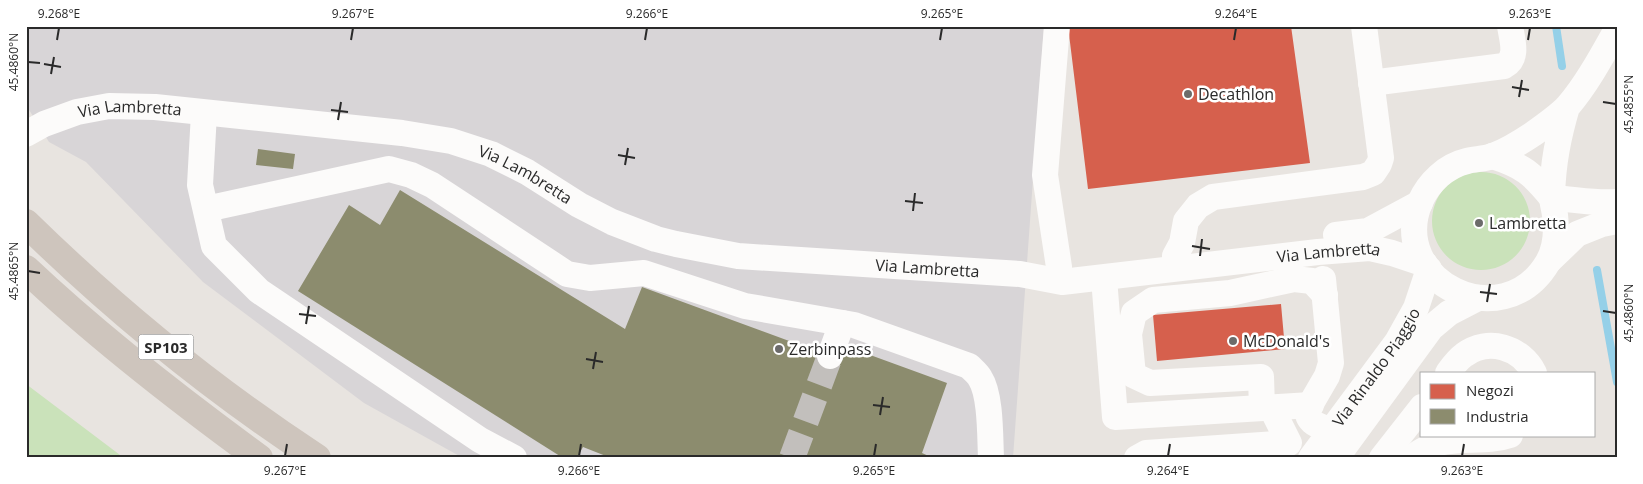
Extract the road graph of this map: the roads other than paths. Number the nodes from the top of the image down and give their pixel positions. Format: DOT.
graph roads {
  1 [pos="1057,26"];
  2 [pos="1364,26"];
  3 [pos="1510,26"];
  4 [pos="1617,29"];
  5 [pos="1371,83"];
  6 [pos="1568,107"];
  7 [pos="204,120"];
  8 [pos="27,134"];
  9 [pos="1492,156"];
  10 [pos="1552,198"];
  11 [pos="1617,202"];
  12 [pos="1420,203"];
  13 [pos="206,210"];
  14 [pos="1617,221"];
  15 [pos="26,223"];
  16 [pos="1318,252"];
  17 [pos="1175,256"];
  18 [pos="1548,261"];
  19 [pos="1059,267"];
  20 [pos="1427,267"];
  21 [pos="26,269"];
  22 [pos="1020,274"];
  23 [pos="1104,278"];
  24 [pos="1325,296"];
  25 [pos="1478,298"];
  26 [pos="842,323"];
  27 [pos="830,356"];
  28 [pos="1449,372"];
  29 [pos="1534,372"];
  30 [pos="1311,405"];
  31 [pos="1267,408"];
  32 [pos="1420,410"];
  33 [pos="1506,436"];
  34 [pos="1325,447"];
  35 [pos="1284,450"];
  36 [pos="259,458"];
  37 [pos="317,458"];
  38 [pos="514,458"];
  39 [pos="991,458"];
  40 [pos="1137,458"];
  41 [pos="1382,458"];
  42 [pos="1411,458"];
  1 -- 19 [label="street"];
  2 -- 5 [label="street"];
  3 -- 5 [label="street"];
  4 -- 6 [label="street, Via Rinaldo Piaggio"];
  5 -- 17 [label="street"];
  6 -- 9 [label="street, Via Rinaldo Piaggio"];
  6 -- 10 [label="street, Via Rinaldo Piaggio"];
  7 -- 8 [label="street, Via Lambretta"];
  7 -- 13 [label="street"];
  7 -- 22 [label="street, Via Lambretta"];
  9 -- 10 [label="street"];
  9 -- 12 [label="street, Via Rinaldo Piaggio"];
  10 -- 11 [label="street"];
  10 -- 18 [label="street, Via Rinaldo Piaggio"];
  12 -- 17 [label="street, Via Lambretta"];
  12 -- 20 [label="street, Via Rinaldo Piaggio"];
  13 -- 26 [label="street"];
  13 -- 38 [label="street"];
  14 -- 18 [label="street"];
  15 -- 37 [label="highway, SP103"];
  16 -- 20 [label="street, Via Lambretta"];
  16 -- 23 [label="street, Via Lambretta"];
  16 -- 24 [label="street"];
  17 -- 19 [label="street, Via Lambretta"];
  18 -- 25 [label="street, Via Rinaldo Piaggio"];
  19 -- 22 [label="street, Via Lambretta"];
  20 -- 25 [label="street, Via Rinaldo Piaggio"];
  20 -- 34 [label="street, Via Rinaldo Piaggio"];
  21 -- 36 [label="highway, SP103"];
  22 -- 23 [label="street, Via Lambretta"];
  23 -- 31 [label="street"];
  24 -- 30 [label="street"];
  24 -- 31 [label="street"];
  25 -- 34 [label="street, Via Rinaldo Piaggio"];
  26 -- 27 [label="street"];
  26 -- 39 [label="street"];
  28 -- 29 [label="street"];
  30 -- 31 [label="street"];
  30 -- 34 [label="street"];
  31 -- 35 [label="street"];
  32 -- 41 [label="street"];
  33 -- 42 [label="street"];
  34 -- 35 [label="street"];
  35 -- 40 [label="street"];
}
